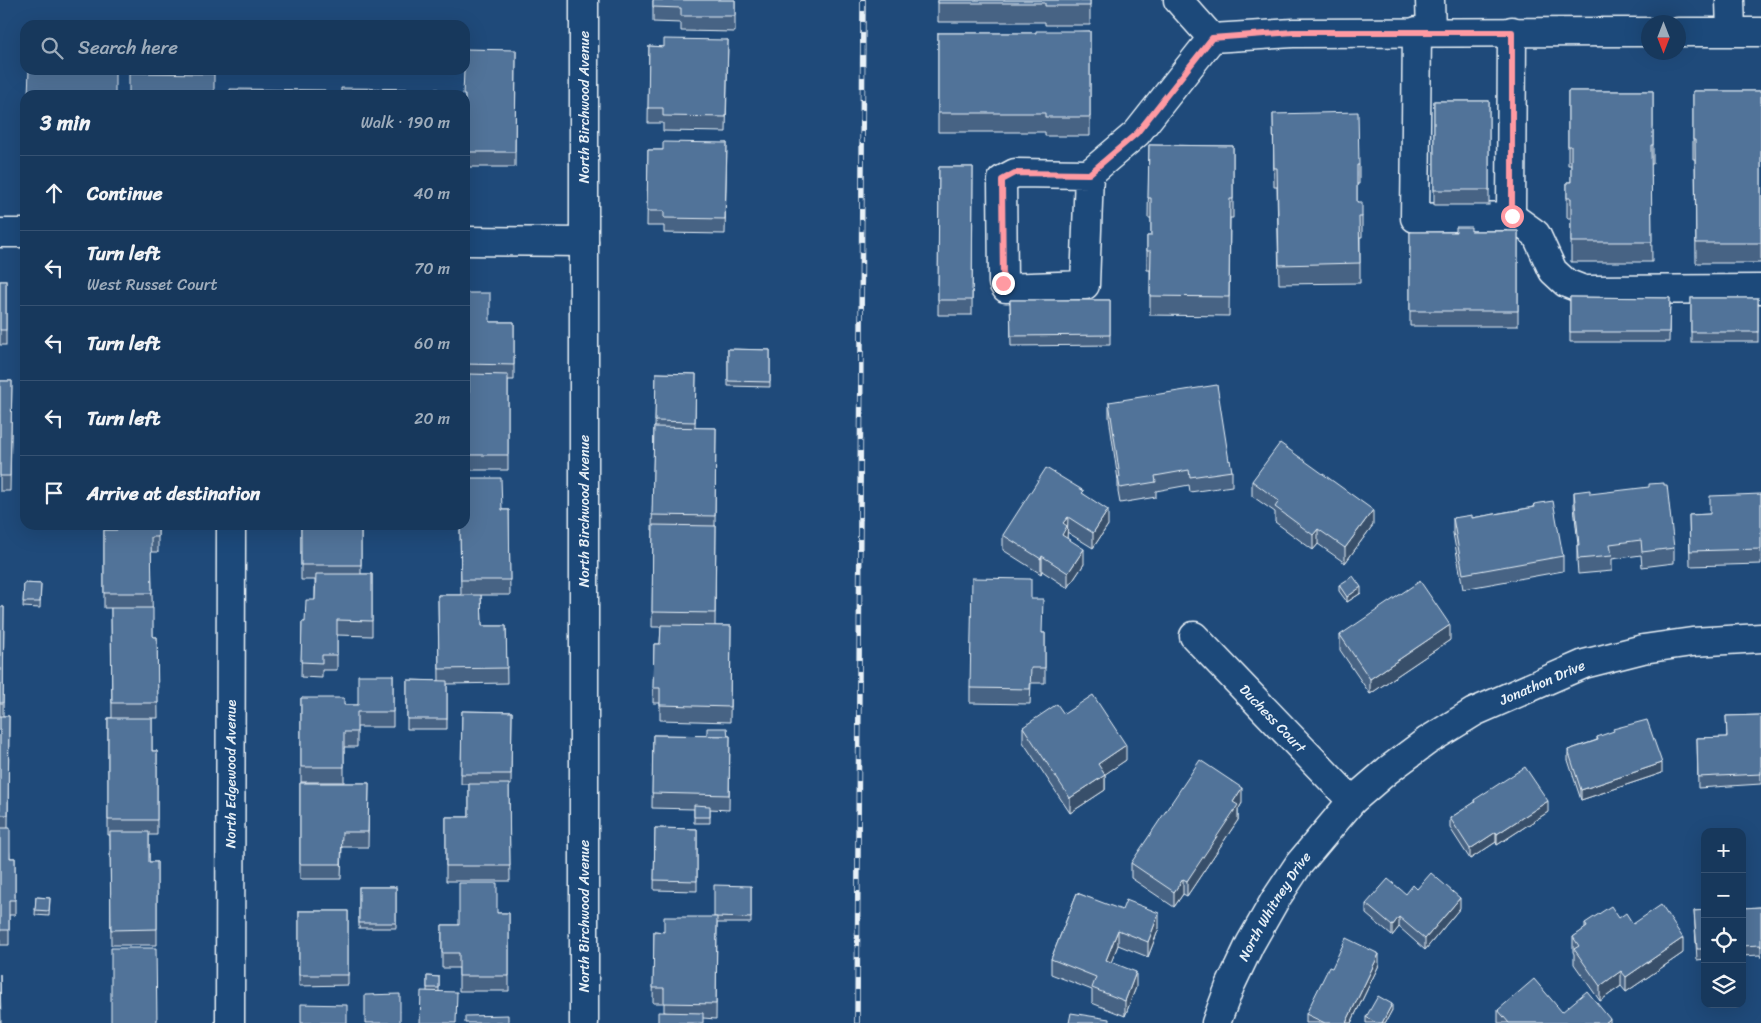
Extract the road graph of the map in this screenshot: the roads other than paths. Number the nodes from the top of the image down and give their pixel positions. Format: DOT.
graph roads {
  1 [pos="584,0"];
  2 [pos="1178,0"];
  3 [pos="1430,0"];
  4 [pos="1730,0"];
  5 [pos="1424,32"];
  6 [pos="1512,32"];
  7 [pos="1641,32"];
  8 [pos="1686,32"];
  9 [pos="1731,32"];
  10 [pos="1761,32"];
  11 [pos="1212,38"];
  12 [pos="1089,174"];
  13 [pos="1512,216"];
  14 [pos="0,233"];
  15 [pos="20,233"];
  16 [pos="470,241"];
  17 [pos="584,242"];
  18 [pos="1761,289"];
  19 [pos="231,530"];
  20 [pos="1194,636"];
  21 [pos="1761,638"];
  22 [pos="1352,801"];
  23 [pos="230,1023"];
  24 [pos="584,1023"];
  25 [pos="1216,1023"];
  1 -- 17 [label="street, North Birchwood Avenue"];
  2 -- 11 [label="street"];
  3 -- 5 [label="street"];
  4 -- 9 [label="street"];
  5 -- 6 [label="street"];
  5 -- 11 [label="street"];
  5 -- 13 [label="street"];
  6 -- 7 [label="street"];
  6 -- 13 [label="street"];
  8 -- 9 [label="street"];
  9 -- 10 [label="street"];
  11 -- 12 [label="street"];
  12 -- 12 [label="street"];
  13 -- 18 [label="street"];
  14 -- 15 [label="street"];
  16 -- 17 [label="street"];
  17 -- 24 [label="street, North Birchwood Avenue"];
  19 -- 23 [label="street, North Edgewood Avenue"];
  20 -- 22 [label="street, Duchess Court"];
  21 -- 22 [label="street, Jonathon Drive"];
  22 -- 25 [label="street, North Whitney Drive"];
}
